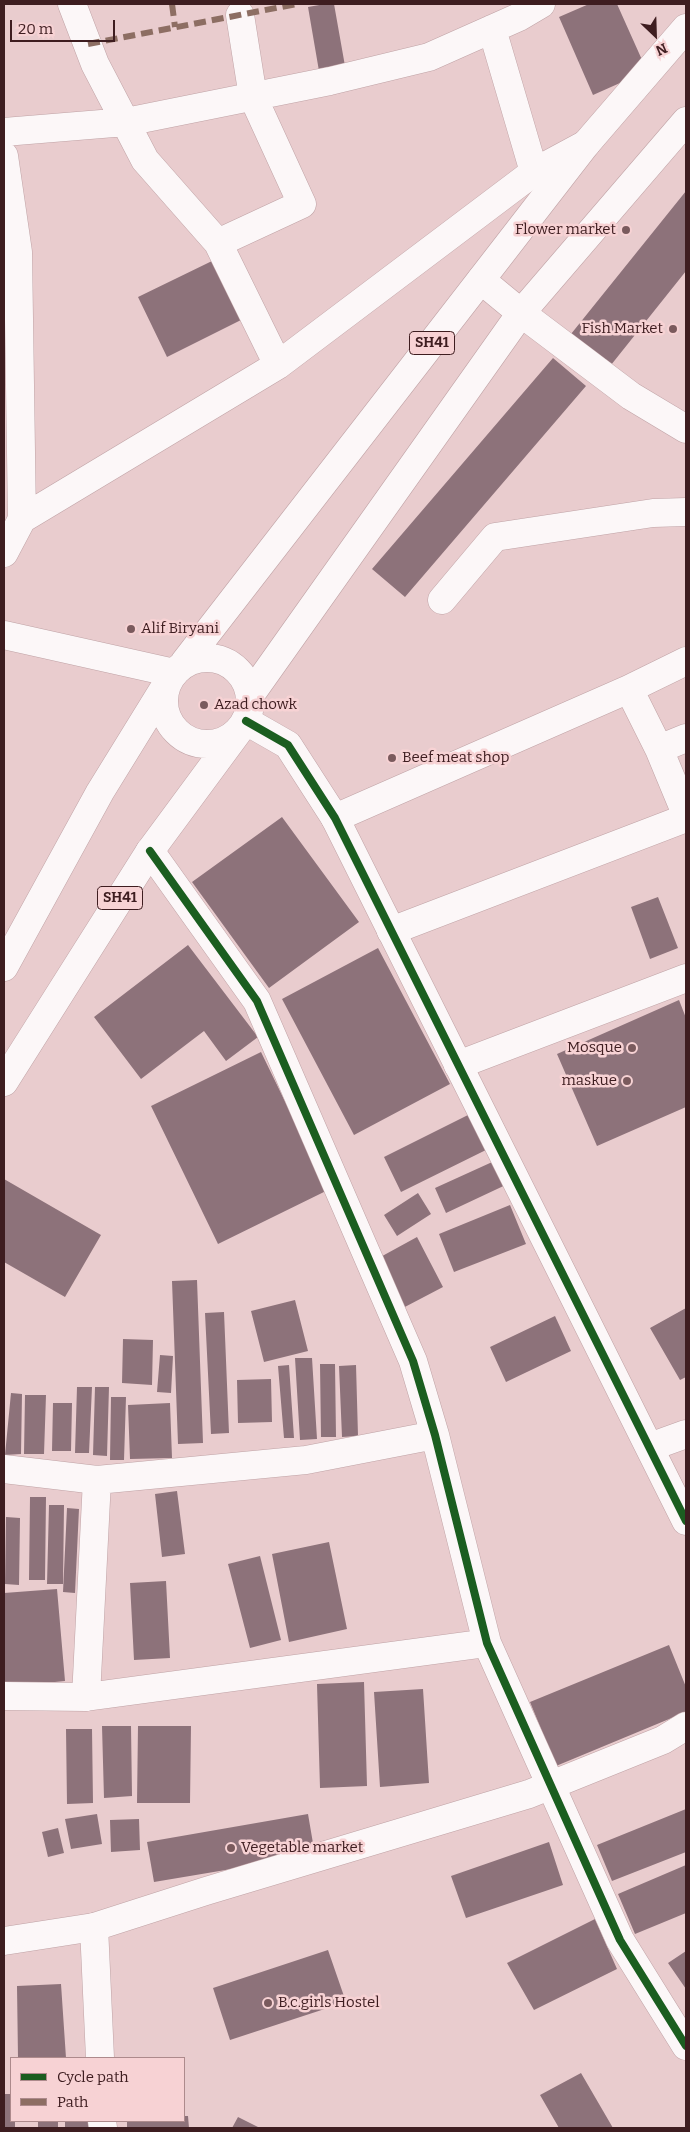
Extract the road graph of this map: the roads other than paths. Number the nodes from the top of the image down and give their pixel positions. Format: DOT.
graph roads {
  1 [pos="72,4"];
  2 [pos="541,4"];
  3 [pos="240,15"];
  4 [pos="686,28"];
  5 [pos="492,29"];
  6 [pos="253,97"];
  7 [pos="686,121"];
  8 [pos="126,122"];
  9 [pos="4,132"];
  10 [pos="586,144"];
  11 [pos="4,156"];
  12 [pos="534,172"];
  13 [pos="218,243"];
  14 [pos="481,280"];
  15 [pos="521,313"];
  16 [pos="278,365"];
  17 [pos="686,429"];
  18 [pos="686,512"];
  19 [pos="22,519"];
  20 [pos="4,553"];
  21 [pos="442,600"];
  22 [pos="4,635"];
  23 [pos="686,661"];
  24 [pos="175,674"];
  25 [pos="629,689"];
  26 [pos="251,694"];
  27 [pos="246,721"];
  28 [pos="686,738"];
  29 [pos="660,749"];
  30 [pos="686,816"];
  31 [pos="335,818"];
  32 [pos="150,852"];
  33 [pos="392,932"];
  34 [pos="4,967"];
  35 [pos="686,978"];
  36 [pos="458,1065"];
  37 [pos="4,1082"];
  38 [pos="686,1434"];
  39 [pos="435,1435"];
  40 [pos="650,1448"];
  41 [pos="4,1469"];
  42 [pos="97,1480"];
  43 [pos="686,1520"];
  44 [pos="487,1643"];
  45 [pos="4,1696"];
  46 [pos="86,1697"];
  47 [pos="686,1726"];
  48 [pos="552,1786"];
  49 [pos="94,1927"];
  50 [pos="4,1941"];
  51 [pos="686,2046"];
  52 [pos="100,2057"];
  1 -- 8 [label="street"];
  2 -- 5 [label="street"];
  3 -- 6 [label="street"];
  4 -- 10 [label="street, SH41"];
  5 -- 6 [label="street"];
  5 -- 12 [label="street"];
  6 -- 8 [label="street"];
  6 -- 13 [label="street"];
  7 -- 15 [label="street, SH41"];
  8 -- 9 [label="street"];
  8 -- 13 [label="street"];
  10 -- 12 [label="street"];
  10 -- 14 [label="street, SH41"];
  11 -- 19 [label="street"];
  12 -- 16 [label="street"];
  13 -- 16 [label="street"];
  14 -- 15 [label="street"];
  14 -- 24 [label="street, SH41"];
  15 -- 17 [label="street"];
  15 -- 26 [label="street, SH41"];
  16 -- 19 [label="street"];
  18 -- 21 [label="street"];
  19 -- 20 [label="street"];
  22 -- 24 [label="street"];
  23 -- 25 [label="street"];
  24 -- 26 [label="street"];
  24 -- 27 [label="street"];
  24 -- 34 [label="street, SH41"];
  25 -- 29 [label="street"];
  25 -- 31 [label="street"];
  26 -- 27 [label="street, SH41"];
  27 -- 31 [label="street"];
  27 -- 32 [label="street, SH41"];
  28 -- 29 [label="street"];
  29 -- 30 [label="street"];
  30 -- 33 [label="street"];
  31 -- 33 [label="street"];
  32 -- 37 [label="street, SH41"];
  32 -- 39 [label="street"];
  33 -- 36 [label="street"];
  35 -- 36 [label="street"];
  36 -- 40 [label="street"];
  38 -- 40 [label="street"];
  39 -- 42 [label="street"];
  39 -- 44 [label="street"];
  40 -- 43 [label="street"];
  41 -- 42 [label="street"];
  42 -- 46 [label="street"];
  44 -- 46 [label="street"];
  44 -- 48 [label="street"];
  45 -- 46 [label="street"];
  47 -- 48 [label="street"];
  48 -- 49 [label="street"];
  48 -- 51 [label="street"];
  49 -- 50 [label="street"];
  49 -- 52 [label="street"];
}
